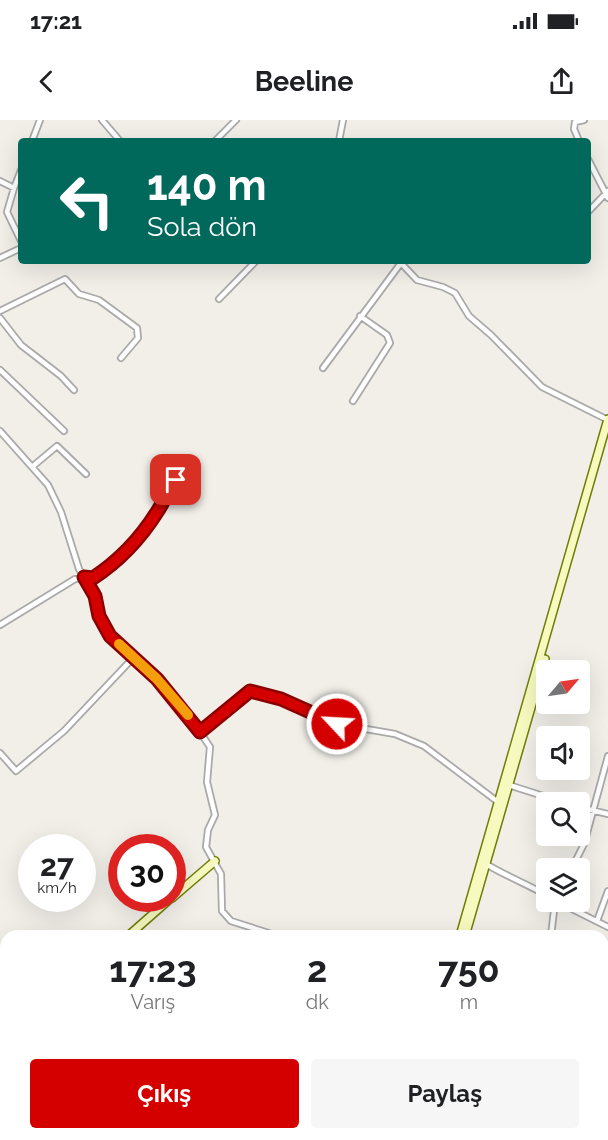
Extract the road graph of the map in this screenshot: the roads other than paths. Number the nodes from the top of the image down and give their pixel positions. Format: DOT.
graph roads {
  1 [pos="40,120"];
  2 [pos="102,120"];
  3 [pos="236,120"];
  4 [pos="343,120"];
  5 [pos="584,120"];
  6 [pos="33,138"];
  7 [pos="117,138"];
  8 [pos="218,138"];
  9 [pos="340,138"];
  10 [pos="578,138"];
  11 [pos="591,165"];
  12 [pos="0,181"];
  13 [pos="18,181"];
  14 [pos="14,188"];
  15 [pos="607,194"];
  16 [pos="591,209"];
  17 [pos="18,235"];
  18 [pos="18,249"];
  19 [pos="0,258"];
  20 [pos="253,264"];
  21 [pos="399,264"];
  22 [pos="402,264"];
  23 [pos="219,299"];
  24 [pos="0,311"];
  25 [pos="360,316"];
  26 [pos="0,318"];
  27 [pos="121,358"];
  28 [pos="322,368"];
  29 [pos="0,370"];
  30 [pos="74,390"];
  31 [pos="354,401"];
  32 [pos="608,419"];
  33 [pos="0,431"];
  34 [pos="64,431"];
  35 [pos="608,436"];
  36 [pos="32,466"];
  37 [pos="86,474"];
  38 [pos="176,480"];
  39 [pos="84,577"];
  40 [pos="0,625"];
  41 [pos="134,657"];
  42 [pos="200,732"];
  43 [pos="0,753"];
  44 [pos="608,756"];
  45 [pos="506,784"];
  46 [pos="536,794"];
  47 [pos="498,802"];
  48 [pos="590,809"];
  49 [pos="593,810"];
  50 [pos="608,814"];
  51 [pos="577,858"];
  52 [pos="215,861"];
  53 [pos="486,864"];
  54 [pos="186,886"];
  55 [pos="536,888"];
  56 [pos="608,891"];
  57 [pos="156,912"];
  58 [pos="554,912"];
  59 [pos="578,912"];
  60 [pos="597,921"];
  61 [pos="608,927"];
  62 [pos="135,930"];
  63 [pos="259,930"];
  64 [pos="462,930"];
  65 [pos="467,930"];
  66 [pos="551,930"];
  1 -- 6 [label="street"];
  2 -- 7 [label="street"];
  3 -- 8 [label="street"];
  4 -- 9 [label="street"];
  5 -- 10 [label="street"];
  11 -- 15 [label="street"];
  12 -- 14 [label="street"];
  13 -- 14 [label="street"];
  14 -- 17 [label="street"];
  15 -- 16 [label="street"];
  18 -- 19 [label="street"];
  20 -- 23 [label="street"];
  21 -- 25 [label="street"];
  22 -- 32 [label="street"];
  24 -- 27 [label="street"];
  25 -- 28 [label="street"];
  25 -- 31 [label="street"];
  26 -- 30 [label="street"];
  29 -- 34 [label="street"];
  32 -- 45 [label="street"];
  33 -- 36 [label="street"];
  35 -- 45 [label="street"];
  36 -- 37 [label="street"];
  36 -- 39 [label="street"];
  38 -- 39 [label="street"];
  39 -- 40 [label="street"];
  39 -- 41 [label="street"];
  41 -- 42 [label="street"];
  41 -- 43 [label="street"];
  42 -- 47 [label="street"];
  42 -- 52 [label="street"];
  44 -- 49 [label="street"];
  45 -- 46 [label="street"];
  45 -- 47 [label="street"];
  45 -- 53 [label="street"];
  47 -- 64 [label="street"];
  48 -- 49 [label="street"];
  49 -- 50 [label="street"];
  49 -- 51 [label="street"];
  52 -- 54 [label="street"];
  52 -- 63 [label="street"];
  53 -- 55 [label="street"];
  53 -- 65 [label="street"];
  56 -- 60 [label="street"];
  57 -- 62 [label="street"];
  58 -- 66 [label="street"];
  59 -- 60 [label="street"];
  60 -- 61 [label="street"];
}
